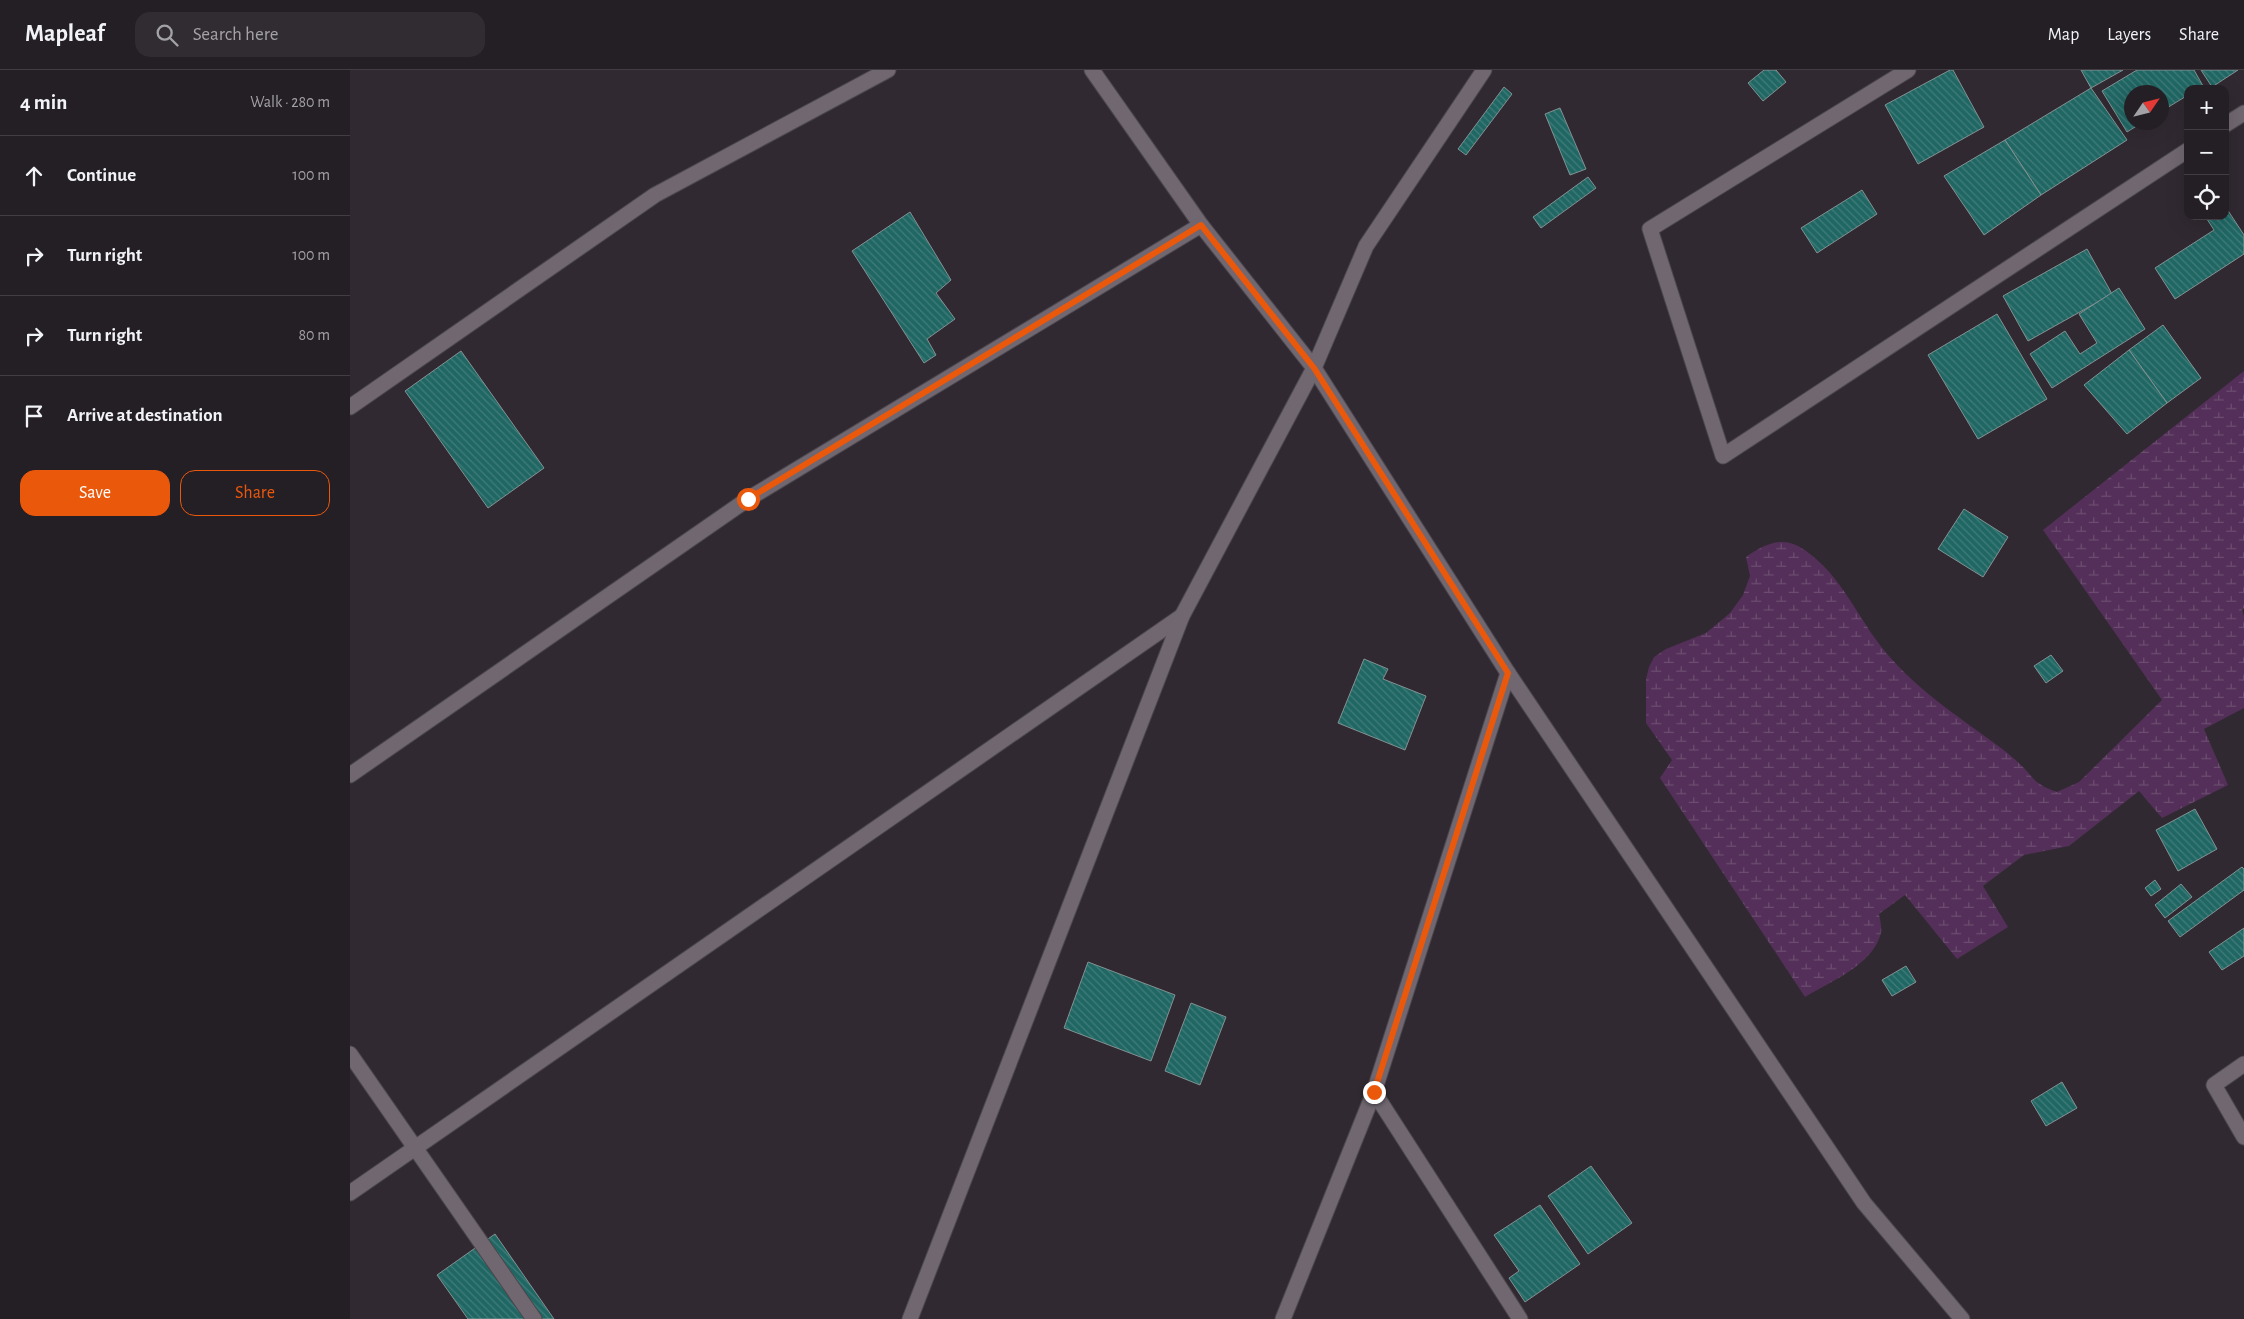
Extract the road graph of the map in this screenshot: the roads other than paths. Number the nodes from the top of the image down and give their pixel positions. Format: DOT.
graph roads {
  1 [pos="888,70"];
  2 [pos="1092,70"];
  3 [pos="1484,70"];
  4 [pos="1908,70"];
  5 [pos="2244,113"];
  6 [pos="2229,122"];
  7 [pos="2184,153"];
  8 [pos="1201,225"];
  9 [pos="1314,368"];
  10 [pos="350,407"];
  11 [pos="1182,616"];
  12 [pos="1508,673"];
  13 [pos="350,775"];
  14 [pos="350,1054"];
  15 [pos="2244,1064"];
  16 [pos="1374,1092"];
  17 [pos="2244,1137"];
  18 [pos="415,1148"];
  19 [pos="350,1193"];
  20 [pos="534,1319"];
  21 [pos="910,1319"];
  22 [pos="1283,1319"];
  23 [pos="1520,1319"];
  24 [pos="1962,1319"];
  1 -- 10 [label="street"];
  2 -- 8 [label="street"];
  3 -- 9 [label="street"];
  4 -- 7 [label="street"];
  5 -- 6 [label="street"];
  8 -- 9 [label="street"];
  8 -- 13 [label="street"];
  9 -- 11 [label="street"];
  9 -- 12 [label="street"];
  11 -- 18 [label="street"];
  11 -- 21 [label="street"];
  12 -- 16 [label="street"];
  12 -- 24 [label="street"];
  14 -- 18 [label="street"];
  15 -- 17 [label="street"];
  16 -- 22 [label="street"];
  16 -- 23 [label="street"];
  18 -- 19 [label="street"];
  18 -- 20 [label="street"];
}
